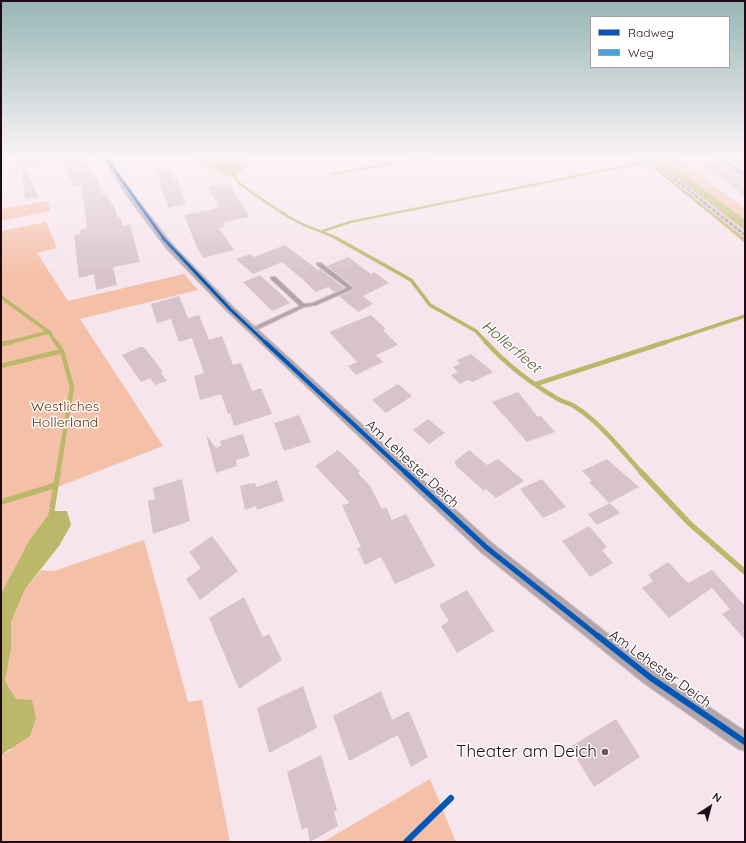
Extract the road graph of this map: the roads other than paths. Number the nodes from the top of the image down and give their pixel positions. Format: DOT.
graph roads {
  1 [pos="132,196"];
  2 [pos="319,264"];
  3 [pos="273,278"];
  4 [pos="303,306"];
  5 [pos="252,330"];
  6 [pos="745,742"];
  1 -- 5 [label="street, Am Lehester Deich"];
  2 -- 4 [label="lane"];
  3 -- 4 [label="lane"];
  4 -- 5 [label="lane"];
  5 -- 6 [label="street, Am Lehester Deich"];
}
